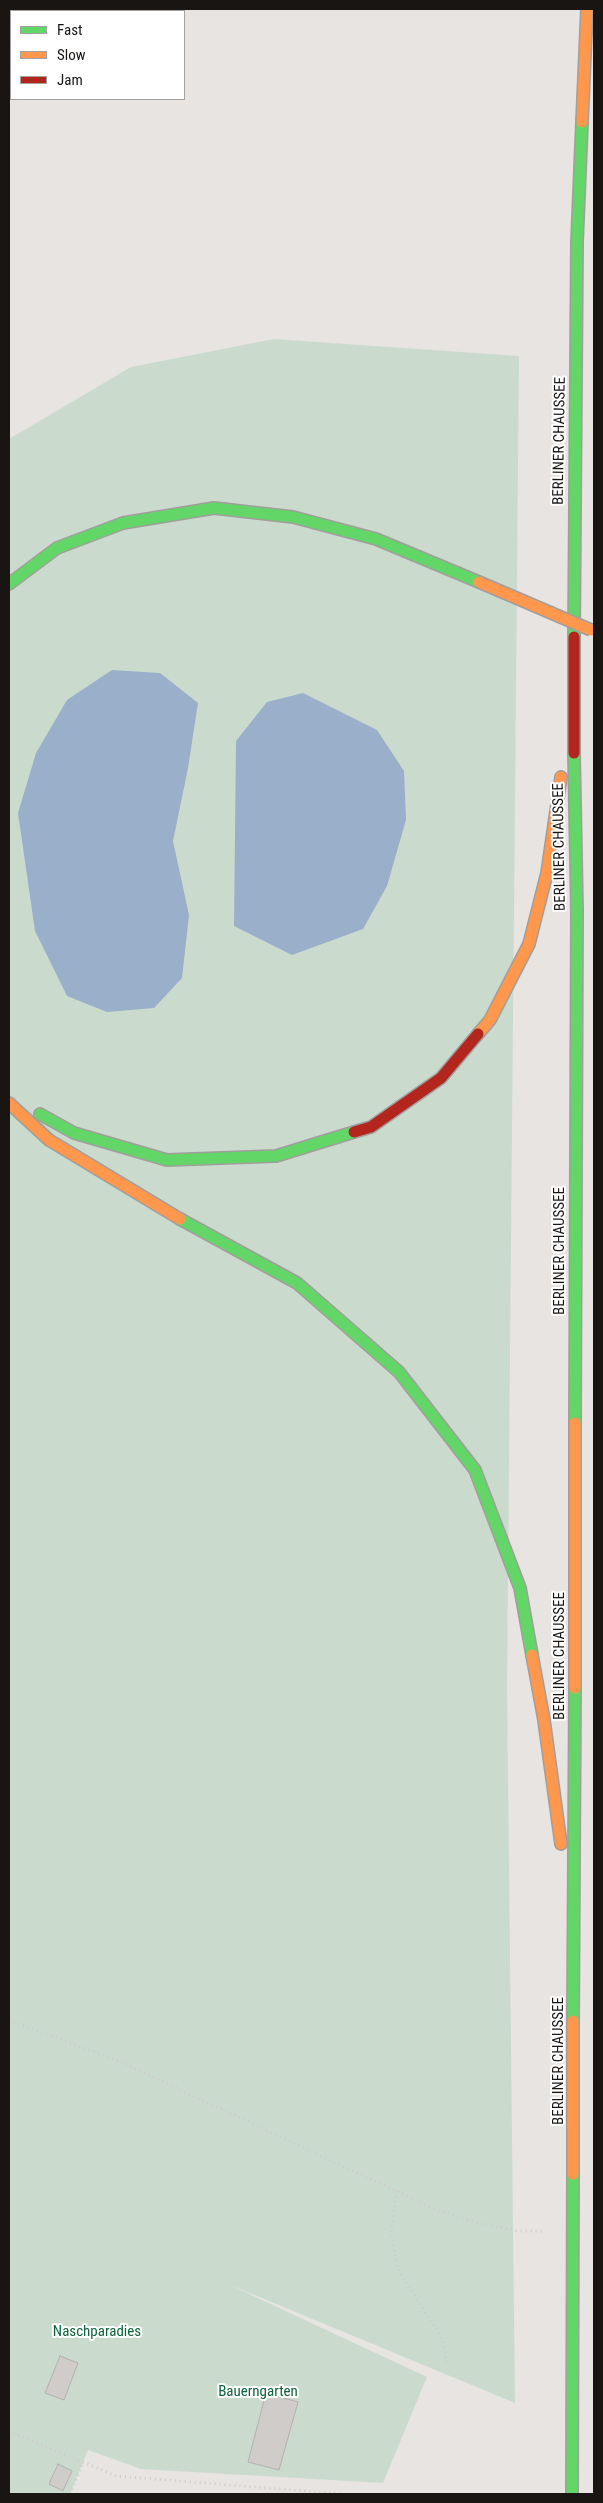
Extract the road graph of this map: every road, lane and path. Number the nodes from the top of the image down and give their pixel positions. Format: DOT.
graph roads {
  1 [pos="586,9"];
  2 [pos="9,584"];
  3 [pos="594,632"];
  4 [pos="573,696"];
  5 [pos="9,1096"];
  6 [pos="9,1103"];
  7 [pos="575,1950"];
  8 [pos="9,2020"];
  9 [pos="397,2192"];
  10 [pos="573,2231"];
  11 [pos="447,2365"];
  12 [pos="9,2431"];
  13 [pos="83,2463"];
  14 [pos="70,2494"];
  15 [pos="343,2494"];
  16 [pos="572,2494"];
  1 -- 4 [label="main road, BERLINER CHAUSSEE"];
  2 -- 3 [label="main road, bridge"];
  4 -- 5 [label="main road"];
  4 -- 7 [label="main road, BERLINER CHAUSSEE"];
  6 -- 7 [label="main road"];
  7 -- 10 [label="main road, BERLINER CHAUSSEE"];
  8 -- 9 [label="path"];
  9 -- 10 [label="path"];
  9 -- 11 [label="path"];
  10 -- 16 [label="main road, BERLINER CHAUSSEE"];
  12 -- 13 [label="path"];
  13 -- 14 [label="path"];
  13 -- 15 [label="path"];
}
